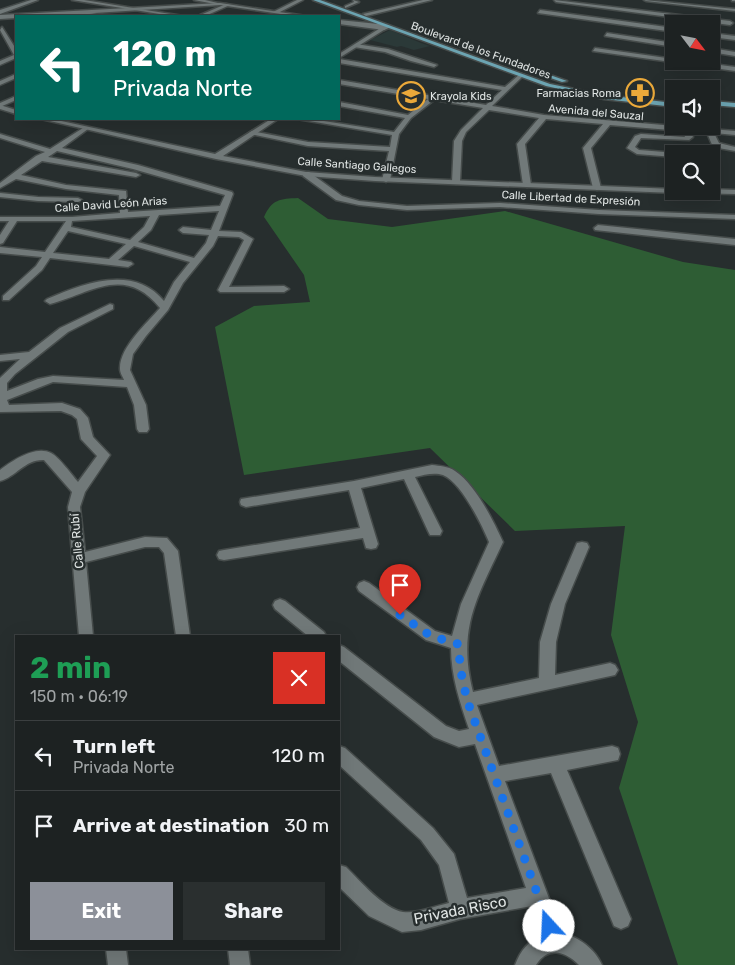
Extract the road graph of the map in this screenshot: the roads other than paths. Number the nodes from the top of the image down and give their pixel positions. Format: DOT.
graph roads {
  1 [pos="36,0"];
  2 [pos="74,0"];
  3 [pos="196,0"];
  4 [pos="300,0"];
  5 [pos="315,0"];
  6 [pos="328,0"];
  7 [pos="355,0"];
  8 [pos="430,0"];
  9 [pos="562,0"];
  10 [pos="646,0"];
  11 [pos="556,1"];
  12 [pos="688,2"];
  13 [pos="220,4"];
  14 [pos="228,5"];
  15 [pos="634,5"];
  16 [pos="348,7"];
  17 [pos="135,9"];
  18 [pos="735,10"];
  19 [pos="629,11"];
  20 [pos="0,12"];
  21 [pos="75,12"];
  22 [pos="276,12"];
  23 [pos="352,14"];
  24 [pos="366,14"];
  25 [pos="31,15"];
  26 [pos="92,15"];
  27 [pos="174,15"];
  28 [pos="203,15"];
  29 [pos="296,15"];
  30 [pos="15,16"];
  31 [pos="0,17"];
  32 [pos="735,17"];
  33 [pos="340,22"];
  34 [pos="617,23"];
  35 [pos="730,23"];
  36 [pos="386,28"];
  37 [pos="1,29"];
  38 [pos="665,29"];
  39 [pos="9,30"];
  40 [pos="607,35"];
  41 [pos="722,36"];
  42 [pos="735,38"];
  43 [pos="665,44"];
  44 [pos="356,46"];
  45 [pos="720,52"];
  46 [pos="15,53"];
  47 [pos="735,54"];
  48 [pos="340,55"];
  49 [pos="15,56"];
  50 [pos="665,60"];
  51 [pos="340,61"];
  52 [pos="0,63"];
  53 [pos="434,65"];
  54 [pos="720,68"];
  55 [pos="735,70"];
  56 [pos="15,76"];
  57 [pos="520,76"];
  58 [pos="340,82"];
  59 [pos="0,83"];
  60 [pos="507,89"];
  61 [pos="15,98"];
  62 [pos="433,98"];
  63 [pos="665,99"];
  64 [pos="340,104"];
  65 [pos="665,104"];
  66 [pos="720,105"];
  67 [pos="0,106"];
  68 [pos="735,106"];
  69 [pos="487,108"];
  70 [pos="720,110"];
  71 [pos="735,111"];
  72 [pos="15,112"];
  73 [pos="544,117"];
  74 [pos="409,118"];
  75 [pos="48,120"];
  76 [pos="272,120"];
  77 [pos="306,120"];
  78 [pos="607,124"];
  79 [pos="665,128"];
  80 [pos="85,129"];
  81 [pos="720,132"];
  82 [pos="252,133"];
  83 [pos="735,133"];
  84 [pos="396,134"];
  85 [pos="688,135"];
  86 [pos="712,135"];
  87 [pos="0,136"];
  88 [pos="392,149"];
  89 [pos="735,149"];
  90 [pos="51,150"];
  91 [pos="665,154"];
  92 [pos="216,157"];
  93 [pos="39,158"];
  94 [pos="306,174"];
  95 [pos="15,176"];
  96 [pos="174,178"];
  97 [pos="386,180"];
  98 [pos="456,182"];
  99 [pos="527,185"];
  100 [pos="0,186"];
  101 [pos="596,188"];
  102 [pos="665,191"];
  103 [pos="720,192"];
  104 [pos="735,192"];
  105 [pos="0,195"];
  106 [pos="78,200"];
  107 [pos="224,208"];
  108 [pos="156,213"];
  109 [pos="124,215"];
  110 [pos="735,217"];
  111 [pos="0,219"];
  112 [pos="72,219"];
  113 [pos="14,220"];
  114 [pos="65,228"];
  115 [pos="598,228"];
  116 [pos="183,230"];
  117 [pos="216,234"];
  118 [pos="0,241"];
  119 [pos="735,242"];
  120 [pos="133,243"];
  121 [pos="0,250"];
  122 [pos="49,255"];
  123 [pos="196,261"];
  124 [pos="111,262"];
  125 [pos="128,264"];
  126 [pos="284,289"];
  127 [pos="6,298"];
  128 [pos="50,301"];
  129 [pos="110,307"];
  130 [pos="165,308"];
  131 [pos="33,354"];
  132 [pos="0,358"];
  133 [pos="130,384"];
  134 [pos="2,403"];
  135 [pos="143,429"];
  136 [pos="408,474"];
  137 [pos="0,477"];
  138 [pos="354,485"];
  139 [pos="79,491"];
  140 [pos="246,502"];
  141 [pos="435,532"];
  142 [pos="582,547"];
  143 [pos="224,555"];
  144 [pos="78,559"];
  145 [pos="364,587"];
  146 [pos="280,605"];
  147 [pos="86,635"];
  148 [pos="183,635"];
  149 [pos="318,635"];
  150 [pos="458,644"];
  151 [pos="340,653"];
  152 [pos="610,670"];
  153 [pos="547,683"];
  154 [pos="467,700"];
  155 [pos="479,735"];
  156 [pos="612,754"];
  157 [pos="340,755"];
  158 [pos="556,764"];
  159 [pos="494,775"];
  160 [pos="340,875"];
  161 [pos="538,895"];
  162 [pos="460,909"];
  163 [pos="621,919"];
  164 [pos="555,941"];
  165 [pos="116,950"];
  166 [pos="238,950"];
  167 [pos="118,965"];
  168 [pos="240,965"];
  169 [pos="525,965"];
  170 [pos="592,965"];
  1 -- 20 [label="street"];
  2 -- 17 [label="street"];
  3 -- 13 [label="street"];
  4 -- 22 [label="street"];
  5 -- 23 [label="main road, Boulevard de los Fundadores"];
  6 -- 16 [label="main road, Boulevard de los Fundadores"];
  7 -- 16 [label="street"];
  8 -- 24 [label="street"];
  9 -- 11 [label="street"];
  10 -- 12 [label="street"];
  11 -- 19 [label="street"];
  11 -- 34 [label="street"];
  12 -- 18 [label="street"];
  13 -- 14 [label="street"];
  13 -- 17 [label="street"];
  14 -- 22 [label="street"];
  14 -- 28 [label="street"];
  15 -- 19 [label="street"];
  16 -- 24 [label="main road, Boulevard de los Fundadores"];
  17 -- 21 [label="street"];
  17 -- 27 [label="street"];
  19 -- 34 [label="street"];
  19 -- 35 [label="street"];
  21 -- 25 [label="street"];
  21 -- 26 [label="street"];
  22 -- 29 [label="street"];
  23 -- 24 [label="main road"];
  23 -- 36 [label="main road, Boulevard de los Fundadores"];
  24 -- 63 [label="main road, Boulevard de los Fundadores"];
  30 -- 31 [label="street"];
  32 -- 35 [label="street"];
  33 -- 36 [label="street"];
  34 -- 38 [label="street"];
  34 -- 40 [label="street"];
  35 -- 41 [label="street"];
  36 -- 44 [label="street"];
  36 -- 57 [label="main road, Boulevard de los Fundadores"];
  37 -- 39 [label="street"];
  37 -- 46 [label="street"];
  40 -- 43 [label="street"];
  40 -- 50 [label="street"];
  41 -- 42 [label="street"];
  44 -- 48 [label="street"];
  44 -- 53 [label="street"];
  45 -- 47 [label="street"];
  49 -- 52 [label="street"];
  51 -- 60 [label="street"];
  54 -- 55 [label="street"];
  56 -- 59 [label="street"];
  57 -- 60 [label="street"];
  57 -- 65 [label="main road, Boulevard de los Fundadores"];
  58 -- 62 [label="street, Avenida del Sauzal"];
  60 -- 69 [label="street"];
  61 -- 67 [label="street"];
  62 -- 69 [label="street, Avenida del Sauzal"];
  62 -- 74 [label="street"];
  64 -- 74 [label="street"];
  66 -- 68 [label="main road"];
  67 -- 72 [label="street"];
  69 -- 73 [label="street, Avenida del Sauzal"];
  69 -- 98 [label="street"];
  70 -- 71 [label="main road"];
  73 -- 78 [label="street, Avenida del Sauzal"];
  73 -- 99 [label="street"];
  74 -- 84 [label="street"];
  75 -- 80 [label="street, Calle Santiago Gallegos"];
  76 -- 82 [label="street"];
  77 -- 84 [label="street"];
  78 -- 79 [label="street, Avenida del Sauzal"];
  78 -- 101 [label="street"];
  80 -- 90 [label="street"];
  80 -- 92 [label="street, Calle Santiago Gallegos"];
  81 -- 83 [label="street, Avenida del Sauzal"];
  82 -- 88 [label="street"];
  82 -- 92 [label="street"];
  84 -- 88 [label="street"];
  85 -- 91 [label="street"];
  86 -- 89 [label="street"];
  87 -- 90 [label="street"];
  88 -- 97 [label="street"];
  90 -- 93 [label="street"];
  90 -- 96 [label="street"];
  92 -- 94 [label="street, Calle Santiago Gallegos"];
  93 -- 95 [label="street"];
  93 -- 96 [label="street"];
  94 -- 97 [label="street, Calle Santiago Gallegos"];
  94 -- 110 [label="street, Calle Libertad de Expresión"];
  95 -- 100 [label="street"];
  95 -- 109 [label="street"];
  96 -- 107 [label="street"];
  97 -- 98 [label="street, Calle Santiago Gallegos"];
  98 -- 99 [label="street, Calle Santiago Gallegos"];
  99 -- 101 [label="street, Calle Santiago Gallegos"];
  101 -- 102 [label="street, Calle Santiago Gallegos"];
  103 -- 104 [label="street"];
  105 -- 106 [label="street"];
  107 -- 108 [label="street, Calle David León Arias"];
  107 -- 117 [label="street"];
  108 -- 109 [label="street, Calle David León Arias"];
  108 -- 120 [label="street"];
  109 -- 112 [label="street, Calle David León Arias"];
  111 -- 113 [label="street, Calle David León Arias"];
  112 -- 113 [label="street, Calle David León Arias"];
  112 -- 114 [label="street"];
  113 -- 118 [label="street"];
  114 -- 120 [label="street"];
  114 -- 122 [label="street"];
  115 -- 119 [label="street"];
  116 -- 117 [label="street"];
  117 -- 123 [label="street"];
  117 -- 126 [label="street"];
  120 -- 123 [label="street"];
  120 -- 124 [label="street"];
  121 -- 122 [label="street"];
  122 -- 124 [label="street"];
  122 -- 127 [label="street"];
  123 -- 130 [label="street"];
  124 -- 125 [label="street"];
  128 -- 130 [label="street"];
  129 -- 131 [label="street"];
  130 -- 133 [label="street"];
  131 -- 132 [label="street"];
  131 -- 134 [label="street"];
  133 -- 134 [label="street"];
  133 -- 135 [label="street"];
  134 -- 139 [label="street, Calle Rubí"];
  136 -- 138 [label="street"];
  136 -- 141 [label="street"];
  136 -- 150 [label="street"];
  137 -- 139 [label="street"];
  138 -- 140 [label="street"];
  138 -- 143 [label="street"];
  139 -- 144 [label="street, Calle Rubí"];
  142 -- 153 [label="street"];
  144 -- 147 [label="street, Calle Rubí"];
  144 -- 148 [label="street"];
  145 -- 150 [label="street"];
  146 -- 149 [label="street"];
  150 -- 154 [label="street"];
  151 -- 155 [label="street"];
  152 -- 153 [label="street"];
  153 -- 154 [label="street"];
  154 -- 155 [label="street"];
  155 -- 159 [label="street"];
  156 -- 158 [label="street"];
  157 -- 162 [label="street"];
  158 -- 159 [label="street"];
  158 -- 163 [label="street"];
  159 -- 161 [label="street"];
  160 -- 162 [label="street, Privada Risco"];
  161 -- 162 [label="street, Privada Risco"];
  161 -- 164 [label="street"];
  164 -- 169 [label="street"];
  164 -- 170 [label="street"];
  165 -- 167 [label="street"];
  166 -- 168 [label="street"];
}
